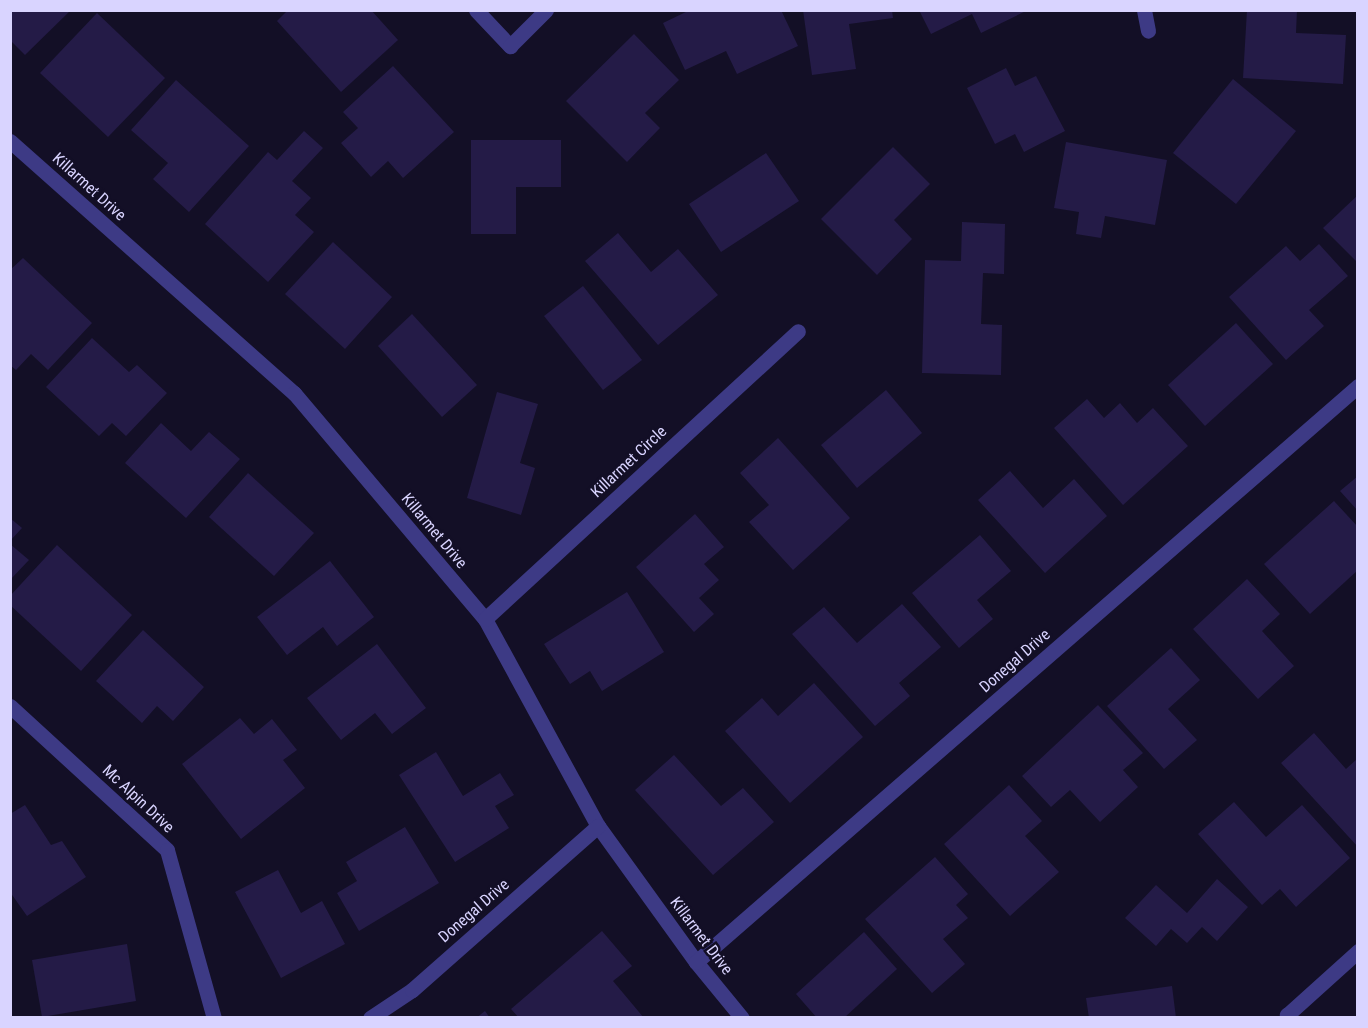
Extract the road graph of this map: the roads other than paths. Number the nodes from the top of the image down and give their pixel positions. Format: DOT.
graph roads {
  1 [pos="476,10"];
  2 [pos="546,10"];
  3 [pos="1144,10"];
  4 [pos="1148,31"];
  5 [pos="10,141"];
  6 [pos="798,331"];
  7 [pos="1358,386"];
  8 [pos="485,619"];
  9 [pos="10,705"];
  10 [pos="598,826"];
  11 [pos="1358,951"];
  12 [pos="696,962"];
  13 [pos="214,1017"];
  14 [pos="370,1017"];
  15 [pos="742,1017"];
  16 [pos="1289,1017"];
  1 -- 2 [label="street"];
  3 -- 4 [label="street"];
  5 -- 8 [label="street, Killarmet Drive"];
  6 -- 8 [label="street, Killarmet Circle"];
  7 -- 12 [label="street, Donegal Drive"];
  8 -- 10 [label="street, Killarmet Drive"];
  9 -- 13 [label="street, Mc Alpin Drive"];
  10 -- 12 [label="street, Killarmet Drive"];
  10 -- 14 [label="street, Donegal Drive"];
  11 -- 16 [label="street"];
  12 -- 15 [label="street, Killarmet Drive"];
}
